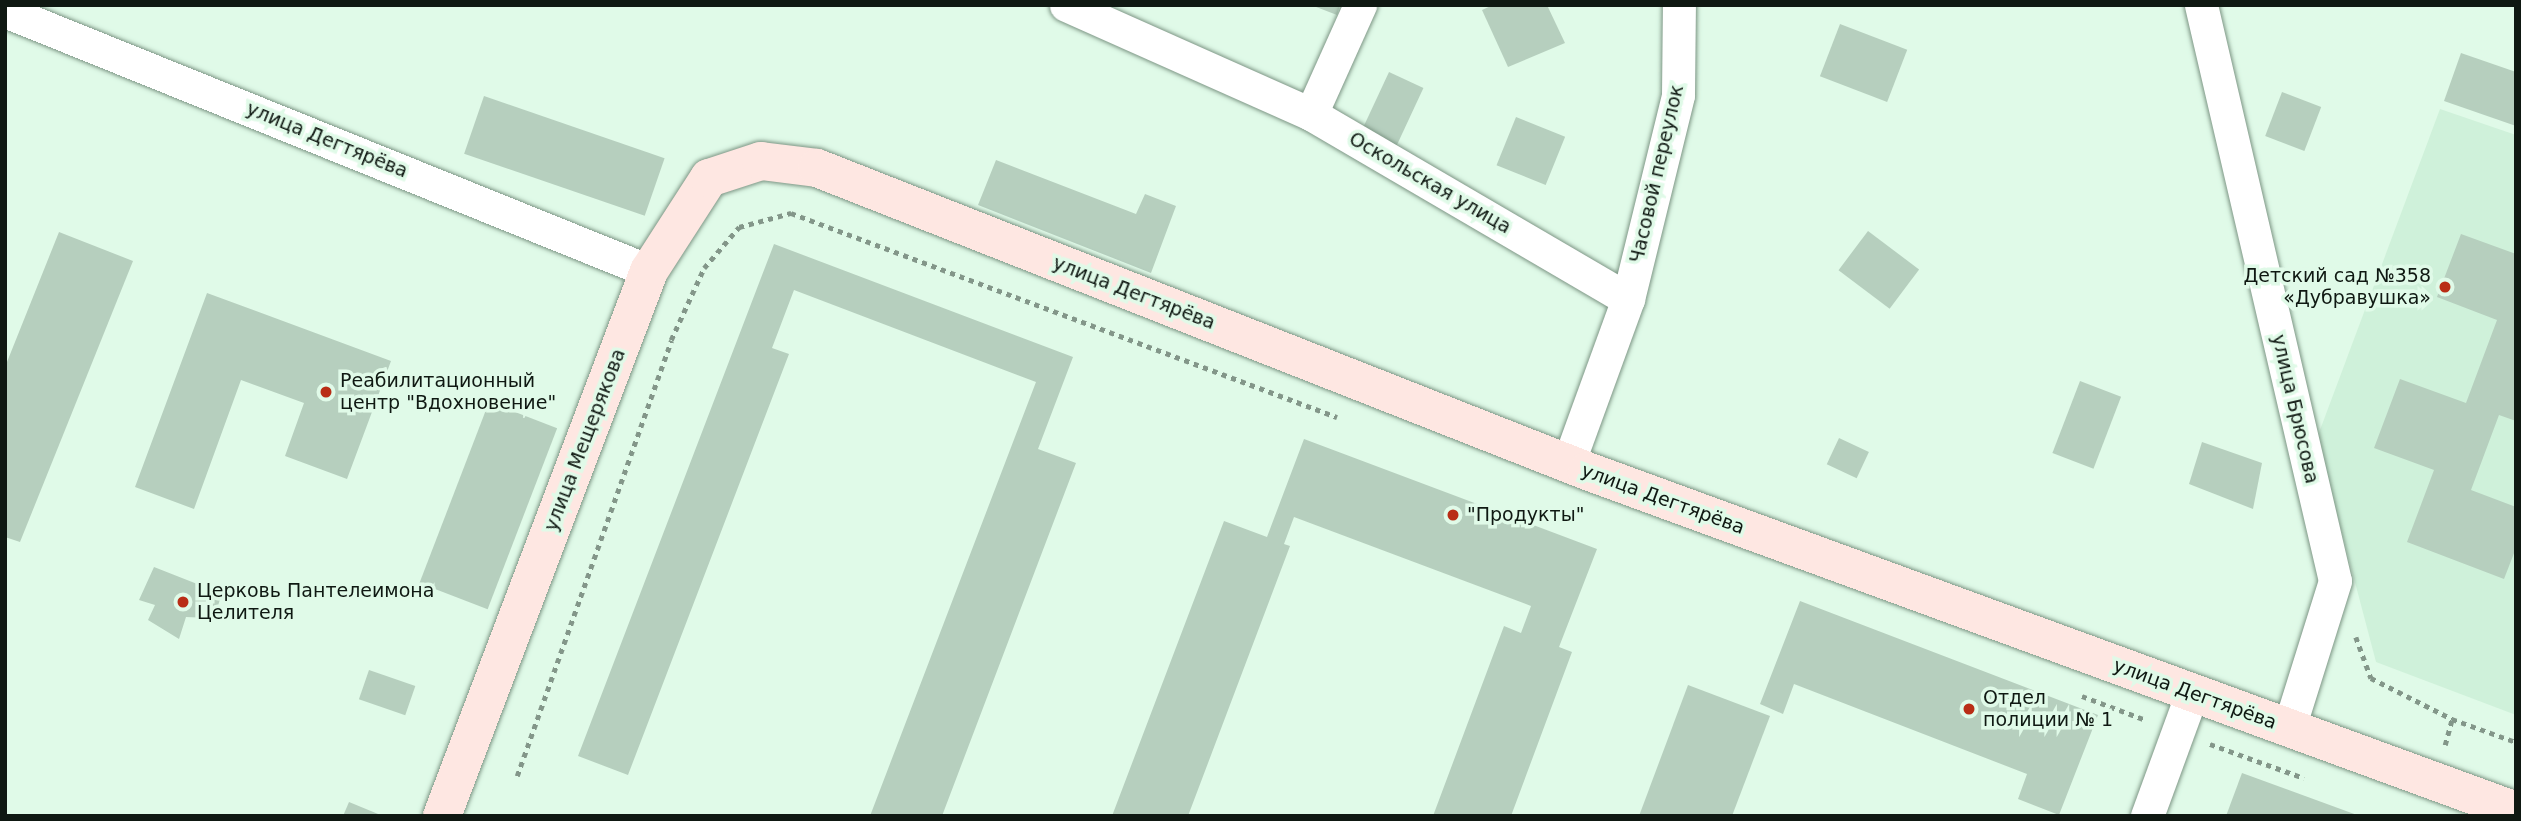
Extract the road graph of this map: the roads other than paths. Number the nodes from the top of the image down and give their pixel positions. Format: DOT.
graph roads {
  1 [pos="1066,5"];
  2 [pos="1360,5"];
  3 [pos="1679,5"];
  4 [pos="2201,5"];
  5 [pos="5,11"];
  6 [pos="1311,114"];
  7 [pos="817,168"];
  8 [pos="649,271"];
  9 [pos="1628,299"];
  10 [pos="1568,464"];
  11 [pos="2192,692"];
  12 [pos="2289,728"];
  13 [pos="2516,811"];
  14 [pos="442,816"];
  15 [pos="2147,816"];
  1 -- 6 [label="street, Оскольская улица"];
  2 -- 6 [label="street"];
  3 -- 9 [label="street, Часовой переулок"];
  4 -- 12 [label="street, улица Брюсова"];
  5 -- 8 [label="street, улица Дегтярёва"];
  6 -- 9 [label="street, Оскольская улица"];
  7 -- 8 [label="street, улица Мещерякова"];
  7 -- 10 [label="street, улица Дегтярёва"];
  8 -- 14 [label="street, улица Мещерякова"];
  9 -- 10 [label="street"];
  10 -- 11 [label="street, улица Дегтярёва"];
  11 -- 12 [label="street, улица Дегтярёва"];
  11 -- 15 [label="street"];
  12 -- 13 [label="street, улица Дегтярёва"];
}
